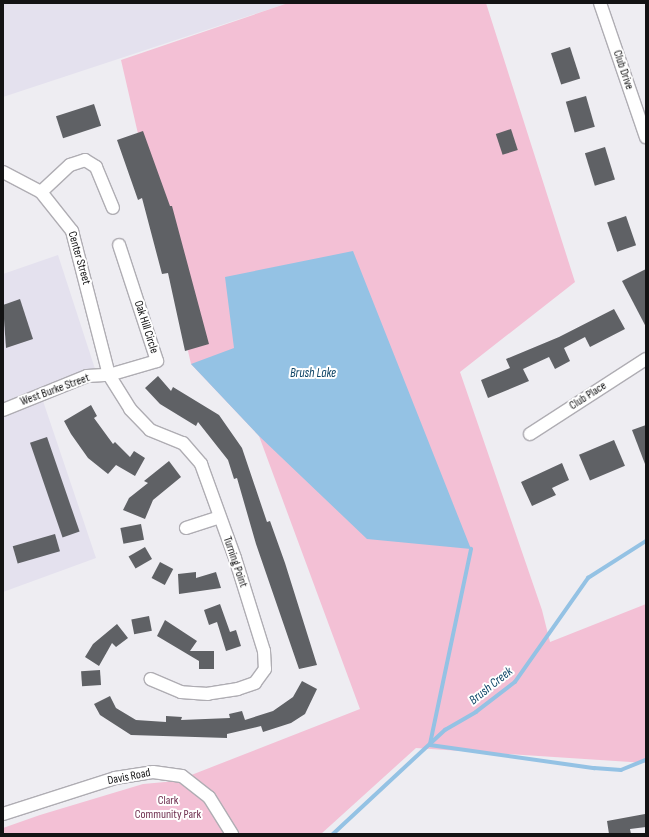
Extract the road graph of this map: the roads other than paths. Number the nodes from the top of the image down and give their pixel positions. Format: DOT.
graph roads {
  1 [pos="600,3"];
  2 [pos="646,137"];
  3 [pos="3,172"];
  4 [pos="41,192"];
  5 [pos="113,208"];
  6 [pos="119,245"];
  7 [pos="646,359"];
  8 [pos="109,375"];
  9 [pos="3,410"];
  10 [pos="530,434"];
  11 [pos="219,517"];
  12 [pos="186,528"];
  13 [pos="151,679"];
  14 [pos="3,814"];
  15 [pos="232,834"];
  1 -- 2 [label="street, Club Drive"];
  3 -- 4 [label="street, Center Street"];
  4 -- 5 [label="street"];
  4 -- 8 [label="street, Center Street"];
  6 -- 8 [label="street, Oak Hill Circle"];
  7 -- 10 [label="street, Club Place"];
  8 -- 9 [label="street, West Burke Street"];
  8 -- 11 [label="street, Turning Point"];
  11 -- 12 [label="street"];
  11 -- 13 [label="street, Turning Point"];
  14 -- 15 [label="street, Davis Road"];
}
